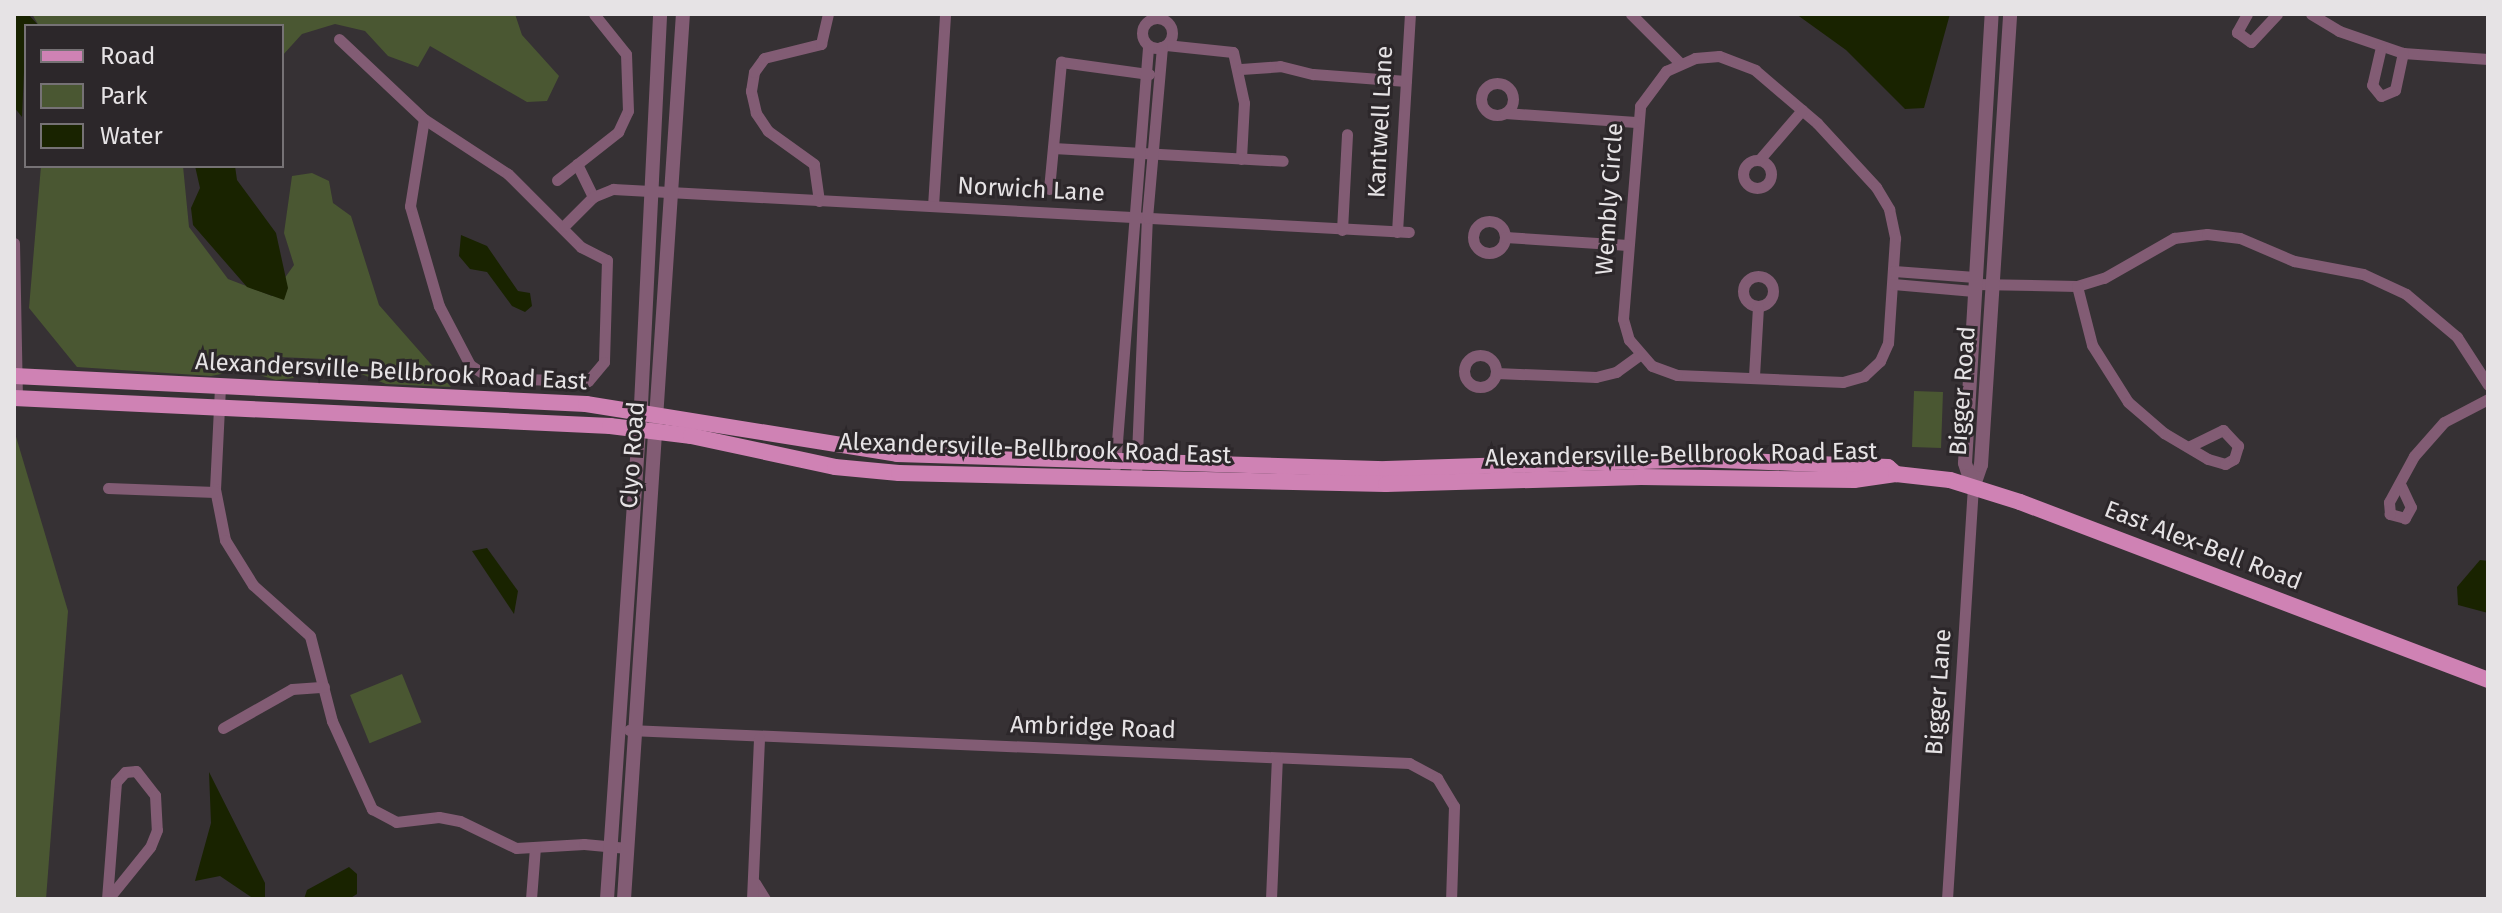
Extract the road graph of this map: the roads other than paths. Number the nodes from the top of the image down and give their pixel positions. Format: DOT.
graph roads {
  1 [pos="594,14"];
  2 [pos="660,14"];
  3 [pos="683,14"];
  4 [pos="828,14"];
  5 [pos="945,14"];
  6 [pos="1410,14"];
  7 [pos="1631,14"];
  8 [pos="1992,14"];
  9 [pos="2010,14"];
  10 [pos="2247,14"];
  11 [pos="2277,14"];
  12 [pos="2311,14"];
  13 [pos="339,39"];
  14 [pos="1148,45"];
  15 [pos="1164,46"];
  16 [pos="2381,47"];
  17 [pos="2403,53"];
  18 [pos="2488,59"];
  19 [pos="1680,63"];
  20 [pos="1241,69"];
  21 [pos="1143,72"];
  22 [pos="1157,76"];
  23 [pos="1406,81"];
  24 [pos="1802,110"];
  25 [pos="1505,113"];
  26 [pos="424,119"];
  27 [pos="1636,122"];
  28 [pos="1347,134"];
  29 [pos="1053,148"];
  30 [pos="1138,153"];
  31 [pos="1154,154"];
  32 [pos="1241,159"];
  33 [pos="1759,160"];
  34 [pos="1283,161"];
  35 [pos="577,164"];
  36 [pos="557,180"];
  37 [pos="1049,189"];
  38 [pos="651,190"];
  39 [pos="669,191"];
  40 [pos="593,197"];
  41 [pos="819,201"];
  42 [pos="933,206"];
  43 [pos="1132,217"];
  44 [pos="1147,218"];
  45 [pos="564,226"];
  46 [pos="1342,230"];
  47 [pos="1403,232"];
  48 [pos="1505,237"];
  49 [pos="14,243"];
  50 [pos="1628,245"];
  51 [pos="1894,271"];
  52 [pos="1893,284"];
  53 [pos="1975,284"];
  54 [pos="1993,284"];
  55 [pos="2077,286"];
  56 [pos="1758,306"];
  57 [pos="1639,355"];
  58 [pos="1496,373"];
  59 [pos="16,376"];
  60 [pos="1754,376"];
  61 [pos="2488,385"];
  62 [pos="220,387"];
  63 [pos="409,395"];
  64 [pos="16,398"];
  65 [pos="2488,399"];
  66 [pos="220,409"];
  67 [pos="408,416"];
  68 [pos="640,420"];
  69 [pos="658,423"];
  70 [pos="2190,446"];
  71 [pos="1137,457"];
  72 [pos="1116,458"];
  73 [pos="1896,474"];
  74 [pos="1386,476"];
  75 [pos="1114,477"];
  76 [pos="1136,478"];
  77 [pos="2401,486"];
  78 [pos="108,488"];
  79 [pos="1973,488"];
  80 [pos="215,492"];
  81 [pos="2488,680"];
  82 [pos="324,687"];
  83 [pos="223,728"];
  84 [pos="617,729"];
  85 [pos="635,730"];
  86 [pos="759,738"];
  87 [pos="1277,758"];
  88 [pos="610,846"];
  89 [pos="535,847"];
  90 [pos="627,848"];
  91 [pos="755,883"];
  92 [pos="108,899"];
  93 [pos="531,899"];
  94 [pos="607,899"];
  95 [pos="624,899"];
  96 [pos="752,899"];
  97 [pos="765,899"];
  98 [pos="1271,899"];
  99 [pos="1451,899"];
  100 [pos="1947,899"];
  1 -- 35 [label="street"];
  2 -- 38 [label="street, Clyo Road"];
  3 -- 39 [label="street, Clyo Road"];
  4 -- 41 [label="street"];
  5 -- 42 [label="street"];
  6 -- 23 [label="street, Kantwell Lane"];
  7 -- 19 [label="street"];
  8 -- 53 [label="street, Bigger Road"];
  9 -- 54 [label="street, Bigger Road"];
  10 -- 11 [label="street"];
  12 -- 16 [label="street"];
  13 -- 26 [label="street"];
  14 -- 15 [label="street"];
  14 -- 15 [label="street"];
  14 -- 21 [label="street"];
  15 -- 20 [label="street"];
  15 -- 22 [label="street"];
  16 -- 17 [label="street"];
  16 -- 17 [label="street"];
  17 -- 18 [label="street"];
  19 -- 24 [label="street"];
  19 -- 27 [label="street, Wembly Circle"];
  20 -- 23 [label="street"];
  20 -- 32 [label="street"];
  21 -- 22 [label="street"];
  21 -- 29 [label="street"];
  21 -- 30 [label="street"];
  22 -- 31 [label="street"];
  23 -- 47 [label="street, Kantwell Lane"];
  24 -- 33 [label="street"];
  24 -- 51 [label="street"];
  25 -- 27 [label="street"];
  26 -- 45 [label="street"];
  26 -- 45 [label="street"];
  27 -- 50 [label="street, Wembly Circle"];
  28 -- 46 [label="street"];
  29 -- 30 [label="street"];
  29 -- 37 [label="street"];
  30 -- 31 [label="street"];
  30 -- 43 [label="street"];
  31 -- 32 [label="street"];
  31 -- 44 [label="street"];
  32 -- 34 [label="street"];
  35 -- 36 [label="street"];
  35 -- 40 [label="street"];
  38 -- 39 [label="street, Norwich Lane"];
  38 -- 40 [label="street, Norwich Lane"];
  38 -- 68 [label="street, Clyo Road"];
  39 -- 41 [label="street, Norwich Lane"];
  39 -- 69 [label="street, Clyo Road"];
  40 -- 45 [label="street"];
  41 -- 42 [label="street, Norwich Lane"];
  42 -- 43 [label="street, Norwich Lane"];
  43 -- 44 [label="street, Norwich Lane"];
  43 -- 72 [label="street"];
  44 -- 46 [label="street, Norwich Lane"];
  44 -- 71 [label="street"];
  46 -- 47 [label="street, Norwich Lane"];
  48 -- 50 [label="street"];
  49 -- 59 [label="street"];
  50 -- 57 [label="street, Wembly Circle"];
  51 -- 52 [label="street"];
  51 -- 53 [label="street"];
  52 -- 53 [label="street"];
  52 -- 60 [label="street"];
  53 -- 54 [label="street"];
  53 -- 79 [label="street, Bigger Road"];
  54 -- 55 [label="street"];
  54 -- 79 [label="street, Bigger Road"];
  55 -- 61 [label="street"];
  55 -- 70 [label="street"];
  56 -- 60 [label="street"];
  57 -- 58 [label="street"];
  57 -- 60 [label="street"];
  59 -- 62 [label="main road, Alexandersville-Bellbrook Road East"];
  59 -- 64 [label="street"];
  62 -- 63 [label="main road, Alexandersville-Bellbrook Road East"];
  62 -- 66 [label="street"];
  63 -- 67 [label="main road"];
  63 -- 68 [label="main road, Alexandersville-Bellbrook Road East"];
  64 -- 66 [label="main road, Alexandersville-Bellbrook Road East"];
  65 -- 77 [label="street"];
  66 -- 67 [label="main road, Alexandersville-Bellbrook Road East"];
  66 -- 80 [label="street"];
  67 -- 68 [label="main road, Alexandersville-Bellbrook Road East"];
  68 -- 69 [label="main road, Alexandersville-Bellbrook Road East"];
  68 -- 84 [label="street, Clyo Road"];
  69 -- 72 [label="main road, Alexandersville-Bellbrook Road East"];
  69 -- 75 [label="main road, Alexandersville-Bellbrook Road East"];
  69 -- 85 [label="street, Clyo Road"];
  71 -- 72 [label="main road, Alexandersville-Bellbrook Road East"];
  71 -- 74 [label="main road, Alexandersville-Bellbrook Road East"];
  71 -- 76 [label="street"];
  72 -- 75 [label="street"];
  73 -- 74 [label="main road, Alexandersville-Bellbrook Road East"];
  73 -- 79 [label="main road, East Alex-Bell Road"];
  74 -- 76 [label="main road, Alexandersville-Bellbrook Road East"];
  75 -- 76 [label="main road, Alexandersville-Bellbrook Road East"];
  78 -- 80 [label="street"];
  79 -- 81 [label="main road, East Alex-Bell Road"];
  79 -- 100 [label="street, Bigger Lane"];
  80 -- 82 [label="street"];
  82 -- 83 [label="street"];
  82 -- 89 [label="street"];
  84 -- 85 [label="street, Ambridge Road"];
  84 -- 88 [label="street, Clyo Road"];
  85 -- 86 [label="street, Ambridge Road"];
  85 -- 90 [label="street, Clyo Road"];
  86 -- 87 [label="street, Ambridge Road"];
  86 -- 91 [label="street"];
  87 -- 98 [label="street"];
  87 -- 99 [label="street, Ambridge Road"];
  88 -- 89 [label="street"];
  88 -- 90 [label="street"];
  88 -- 94 [label="street, Clyo Road"];
  89 -- 93 [label="street"];
  90 -- 95 [label="street, Clyo Road"];
  91 -- 96 [label="street"];
  91 -- 97 [label="street"];
  92 -- 92 [label="street"];
}
